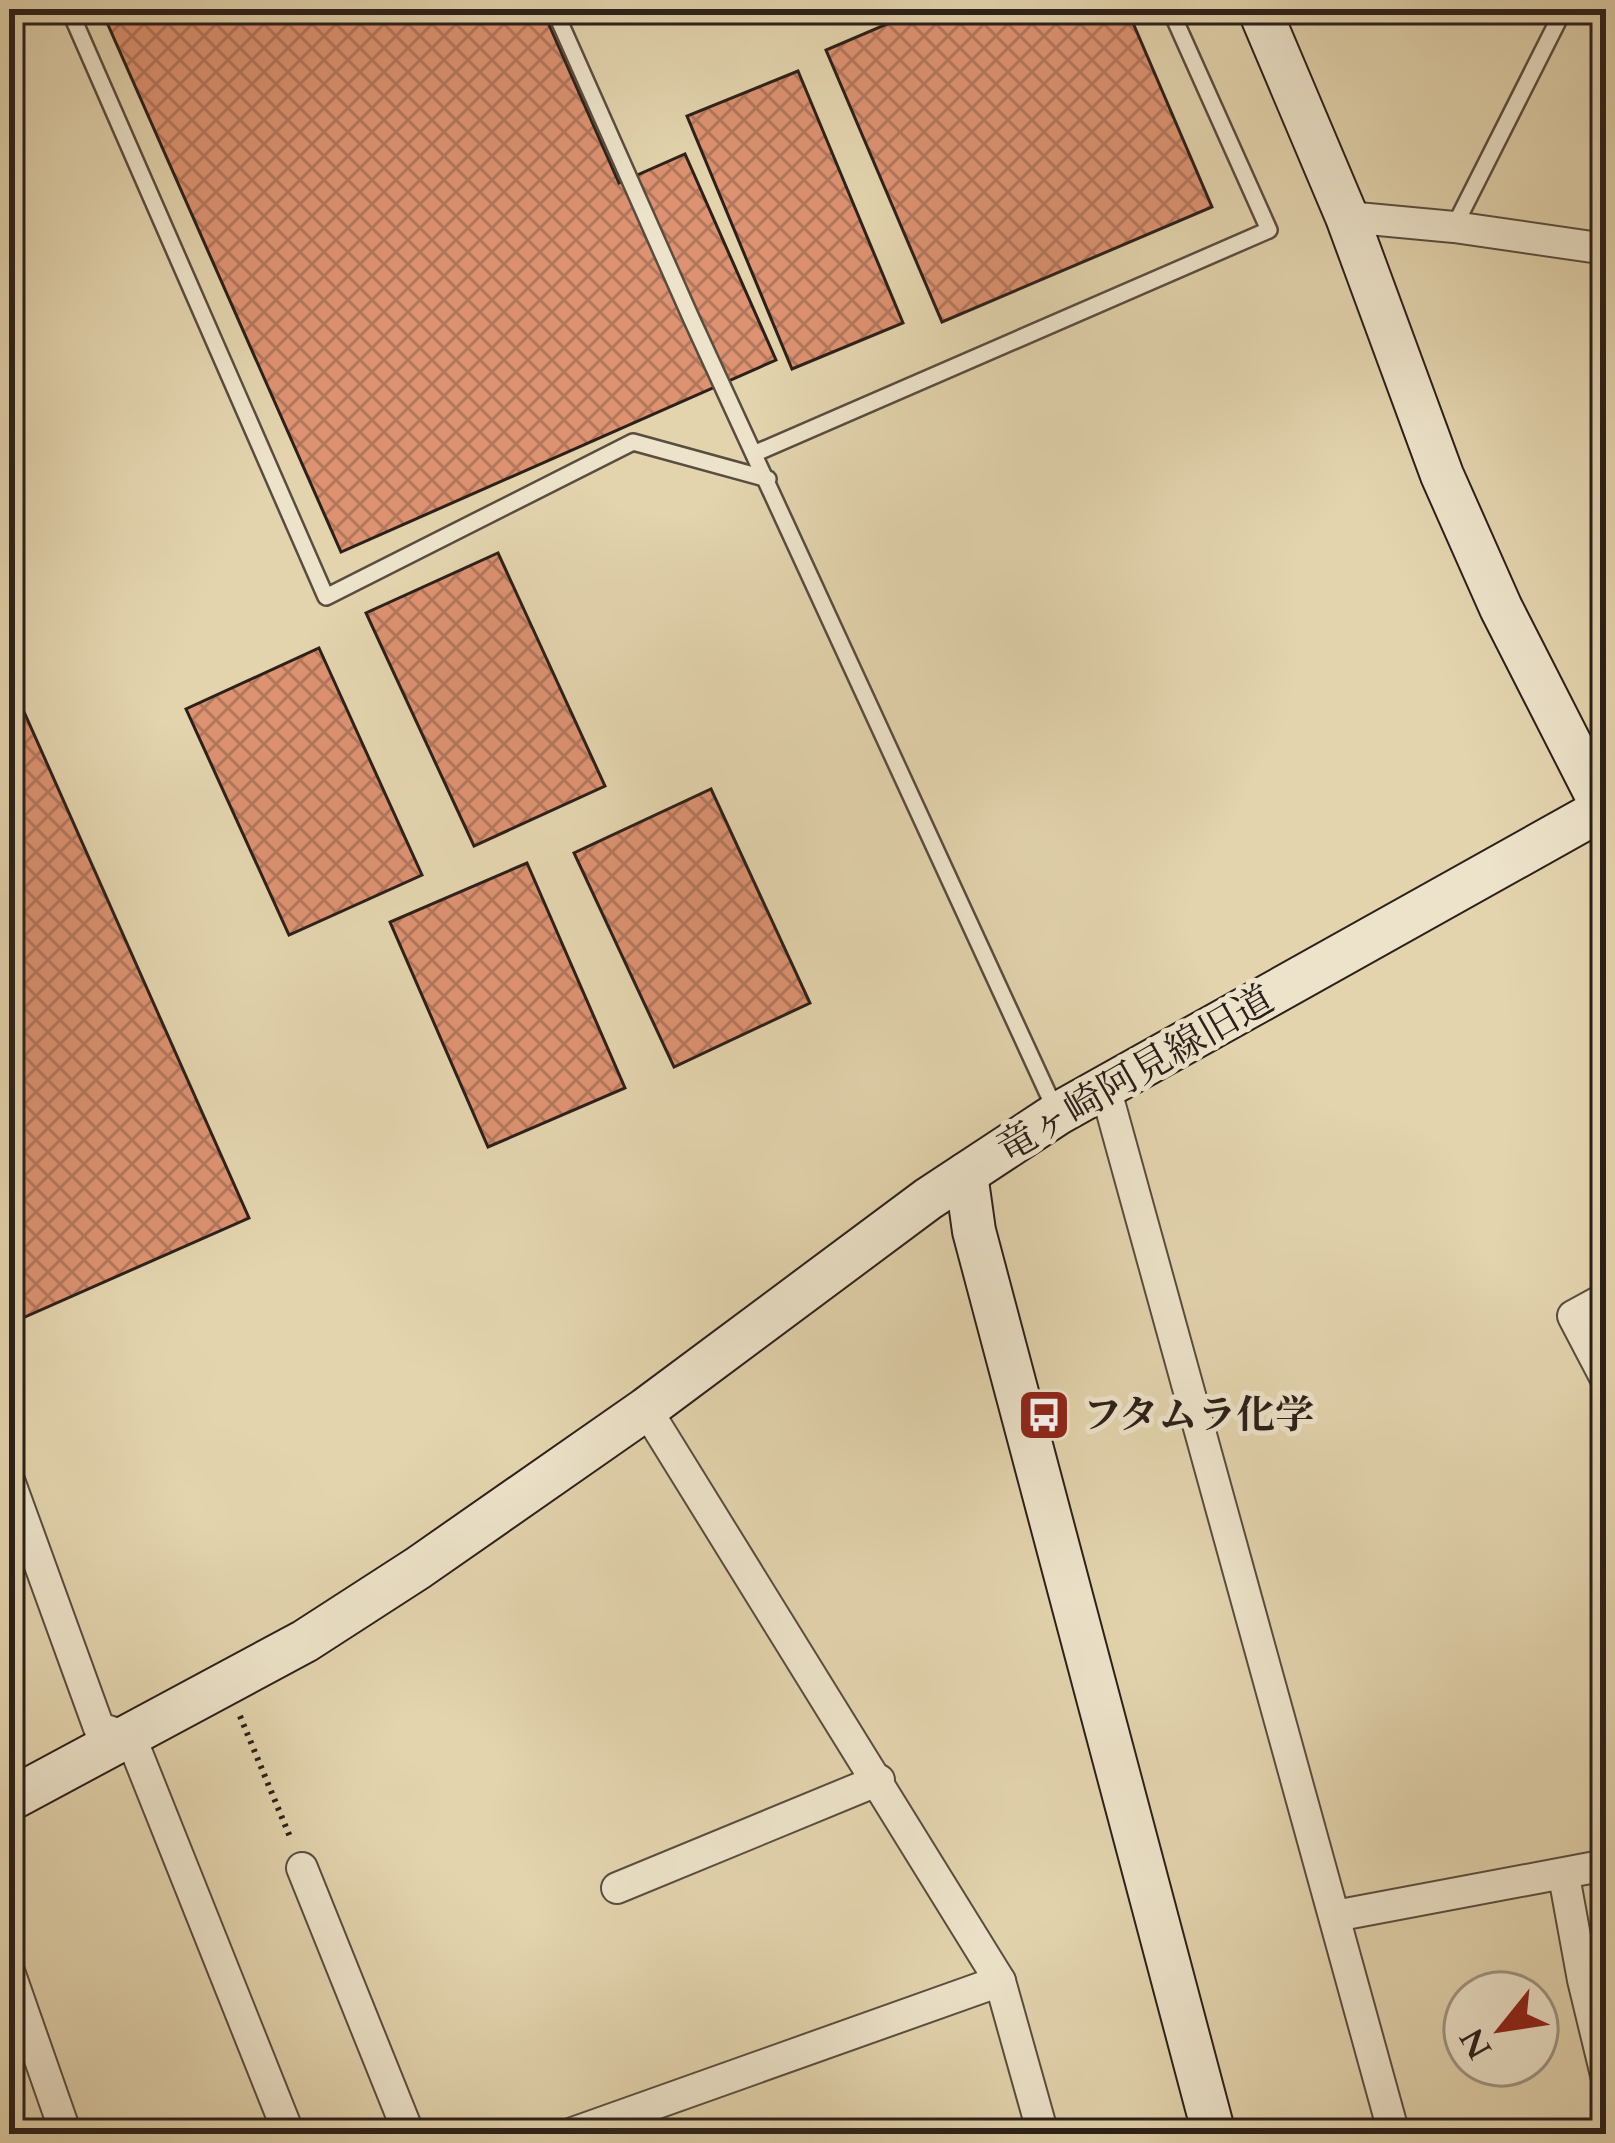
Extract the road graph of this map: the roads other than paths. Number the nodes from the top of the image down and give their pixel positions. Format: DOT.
graph roads {
  1 [pos="69,9"];
  2 [pos="554,9"];
  3 [pos="1171,9"];
  4 [pos="1259,9"];
  5 [pos="1564,9"];
  6 [pos="1347,217"];
  7 [pos="1454,227"];
  8 [pos="1606,249"];
  9 [pos="756,453"];
  10 [pos="768,479"];
  11 [pos="1605,807"];
  12 [pos="1105,1087"];
  13 [pos="1058,1114"];
  14 [pos="966,1174"];
  15 [pos="1606,1298"];
  16 [pos="1606,1379"];
  17 [pos="646,1408"];
  18 [pos="9,1480"];
  19 [pos="131,1738"];
  20 [pos="879,1780"];
  21 [pos="9,1800"];
  22 [pos="1606,1865"];
  23 [pos="302,1868"];
  24 [pos="1564,1876"];
  25 [pos="617,1888"];
  26 [pos="1335,1916"];
  27 [pos="9,1971"];
  28 [pos="1000,1982"];
  29 [pos="1606,2075"];
  30 [pos="66,2134"];
  31 [pos="289,2134"];
  32 [pos="409,2134"];
  33 [pos="571,2134"];
  34 [pos="1043,2134"];
  35 [pos="1214,2134"];
  36 [pos="1394,2134"];
  1 -- 10 [label="lane"];
  2 -- 9 [label="lane"];
  3 -- 9 [label="lane"];
  4 -- 6 [label="street"];
  5 -- 7 [label="lane"];
  6 -- 7 [label="street"];
  6 -- 11 [label="street"];
  7 -- 8 [label="street"];
  9 -- 10 [label="lane"];
  10 -- 13 [label="lane"];
  11 -- 12 [label="street, 竜ヶ崎阿見線旧道"];
  12 -- 13 [label="street, 竜ヶ崎阿見線旧道"];
  12 -- 26 [label="street"];
  13 -- 14 [label="street, 竜ヶ崎阿見線旧道"];
  14 -- 17 [label="street"];
  14 -- 35 [label="street, 竜ヶ崎阿見線旧道"];
  15 -- 16 [label="street"];
  17 -- 19 [label="street"];
  17 -- 20 [label="street"];
  18 -- 19 [label="street"];
  19 -- 21 [label="street"];
  19 -- 31 [label="street"];
  20 -- 25 [label="street"];
  20 -- 28 [label="street"];
  22 -- 24 [label="street"];
  23 -- 32 [label="street"];
  24 -- 26 [label="street"];
  24 -- 29 [label="street"];
  26 -- 36 [label="street"];
  27 -- 30 [label="street"];
  28 -- 33 [label="street"];
  28 -- 34 [label="street"];
}
